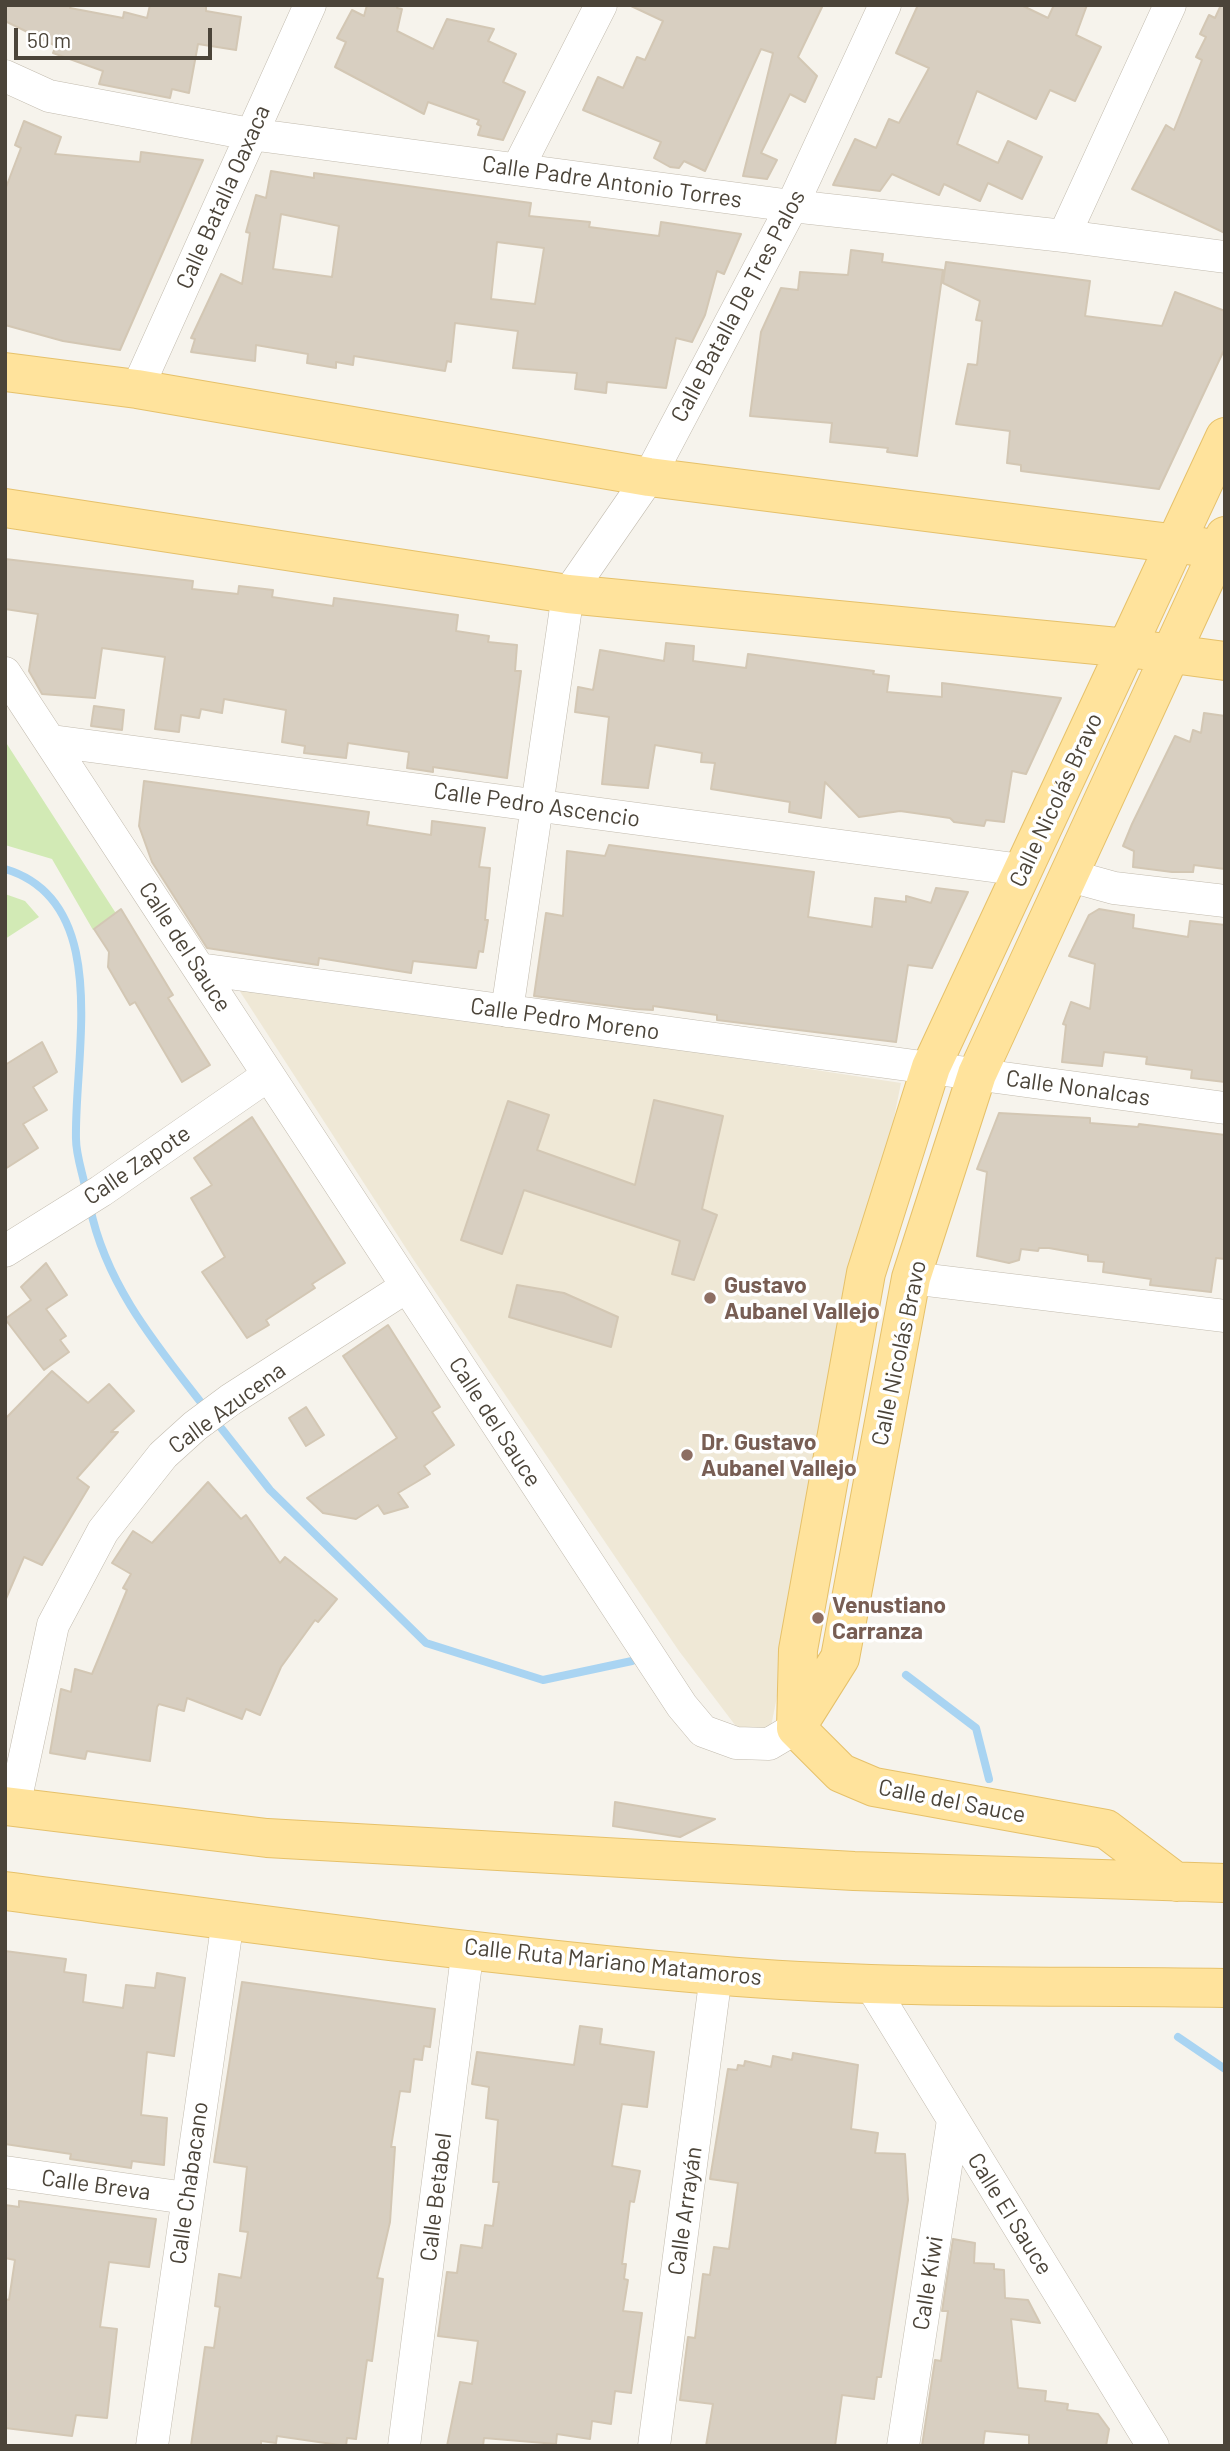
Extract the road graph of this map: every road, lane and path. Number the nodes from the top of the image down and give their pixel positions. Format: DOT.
graph roads {
  1 [pos="310,5"];
  2 [pos="601,5"];
  3 [pos="885,5"];
  4 [pos="1170,5"];
  5 [pos="5,76"];
  6 [pos="250,134"];
  7 [pos="518,169"];
  8 [pos="792,206"];
  9 [pos="1064,236"];
  10 [pos="1225,257"];
  11 [pos="5,372"];
  12 [pos="137,388"];
  13 [pos="1225,437"];
  14 [pos="649,477"];
  15 [pos="5,508"];
  16 [pos="1176,544"];
  17 [pos="1223,545"];
  18 [pos="568,594"];
  19 [pos="1128,648"];
  20 [pos="1171,653"];
  21 [pos="1225,661"];
  22 [pos="5,673"];
  23 [pos="52,741"];
  24 [pos="538,805"];
  25 [pos="1022,870"];
  26 [pos="1067,875"];
  27 [pos="1225,901"];
  28 [pos="199,969"];
  29 [pos="507,1011"];
  30 [pos="931,1067"];
  31 [pos="976,1074"];
  32 [pos="267,1076"];
  33 [pos="1225,1108"];
  34 [pos="5,1251"];
  35 [pos="911,1278"];
  36 [pos="406,1287"];
  37 [pos="1225,1316"];
  38 [pos="796,1728"];
  39 [pos="9,1806"];
  40 [pos="1176,1882"];
  41 [pos="1225,1883"];
  42 [pos="5,1891"];
  43 [pos="228,1920"];
  44 [pos="468,1948"];
  45 [pos="716,1975"];
  46 [pos="869,1982"];
  47 [pos="1225,1988"];
  48 [pos="953,2120"];
  49 [pos="5,2172"];
  50 [pos="186,2198"];
  51 [pos="152,2446"];
  52 [pos="404,2446"];
  53 [pos="654,2446"];
  54 [pos="903,2446"];
  55 [pos="1153,2446"];
  1 -- 6 [label="street, Calle Batalla Oaxaca"];
  2 -- 7 [label="street"];
  3 -- 8 [label="street, Calle Batalla De Tres Palos"];
  4 -- 9 [label="street"];
  5 -- 6 [label="street, Calle Padre Antonio Torres"];
  6 -- 7 [label="street, Calle Padre Antonio Torres"];
  6 -- 12 [label="street, Calle Batalla Oaxaca"];
  7 -- 8 [label="street, Calle Padre Antonio Torres"];
  8 -- 9 [label="street, Calle Padre Antonio Torres"];
  8 -- 14 [label="street, Calle Batalla De Tres Palos"];
  9 -- 10 [label="street, Calle Padre Antonio Torres"];
  11 -- 12 [label="main road"];
  12 -- 14 [label="main road"];
  13 -- 16 [label="main road, Calle Nicolás Bravo"];
  14 -- 16 [label="main road"];
  14 -- 18 [label="street, Calle Batalla De Tres Palos"];
  15 -- 18 [label="main road"];
  16 -- 17 [label="main road"];
  16 -- 19 [label="main road, Calle Nicolás Bravo"];
  17 -- 20 [label="main road, Calle Nicolás Bravo"];
  18 -- 19 [label="main road"];
  18 -- 24 [label="street"];
  19 -- 20 [label="main road"];
  19 -- 25 [label="main road, Calle Nicolás Bravo"];
  20 -- 21 [label="main road"];
  20 -- 26 [label="main road, Calle Nicolás Bravo"];
  22 -- 23 [label="street, Calle del Sauce"];
  23 -- 24 [label="street, Calle Pedro Ascencio"];
  23 -- 28 [label="street, Calle del Sauce"];
  24 -- 25 [label="street, Calle Pedro Ascencio"];
  24 -- 29 [label="street"];
  25 -- 30 [label="main road, Calle Nicolás Bravo"];
  26 -- 27 [label="street"];
  26 -- 31 [label="main road, Calle Nicolás Bravo"];
  28 -- 29 [label="street, Calle Pedro Moreno"];
  28 -- 32 [label="street, Calle del Sauce"];
  29 -- 30 [label="street, Calle Pedro Moreno"];
  30 -- 31 [label="street, Calle Nonalcas"];
  30 -- 38 [label="main road, Calle Nicolás Bravo"];
  31 -- 33 [label="street, Calle Nonalcas"];
  31 -- 35 [label="main road, Calle Nicolás Bravo"];
  32 -- 34 [label="street, Calle Zapote"];
  32 -- 36 [label="street, Calle del Sauce"];
  35 -- 37 [label="street"];
  35 -- 38 [label="main road, Calle Nicolás Bravo"];
  36 -- 38 [label="street, Calle del Sauce"];
  36 -- 39 [label="street, Calle Azucena"];
  38 -- 40 [label="main road, Calle del Sauce"];
  39 -- 40 [label="main road"];
  40 -- 41 [label="main road"];
  42 -- 43 [label="main road, Calle Ruta Mariano Matamoros"];
  43 -- 44 [label="main road, Calle Ruta Mariano Matamoros"];
  43 -- 50 [label="street, Calle Chabacano"];
  44 -- 45 [label="main road, Calle Ruta Mariano Matamoros"];
  44 -- 52 [label="street, Calle Betabel"];
  45 -- 46 [label="main road, Calle Ruta Mariano Matamoros"];
  45 -- 53 [label="street, Calle Arrayán"];
  46 -- 47 [label="main road, Calle Ruta Mariano Matamoros"];
  46 -- 48 [label="street, Calle El Sauce"];
  48 -- 54 [label="street, Calle Kiwi"];
  48 -- 55 [label="street, Calle El Sauce"];
  49 -- 50 [label="street, Calle Breva"];
  50 -- 51 [label="street, Calle Chabacano"];
}
